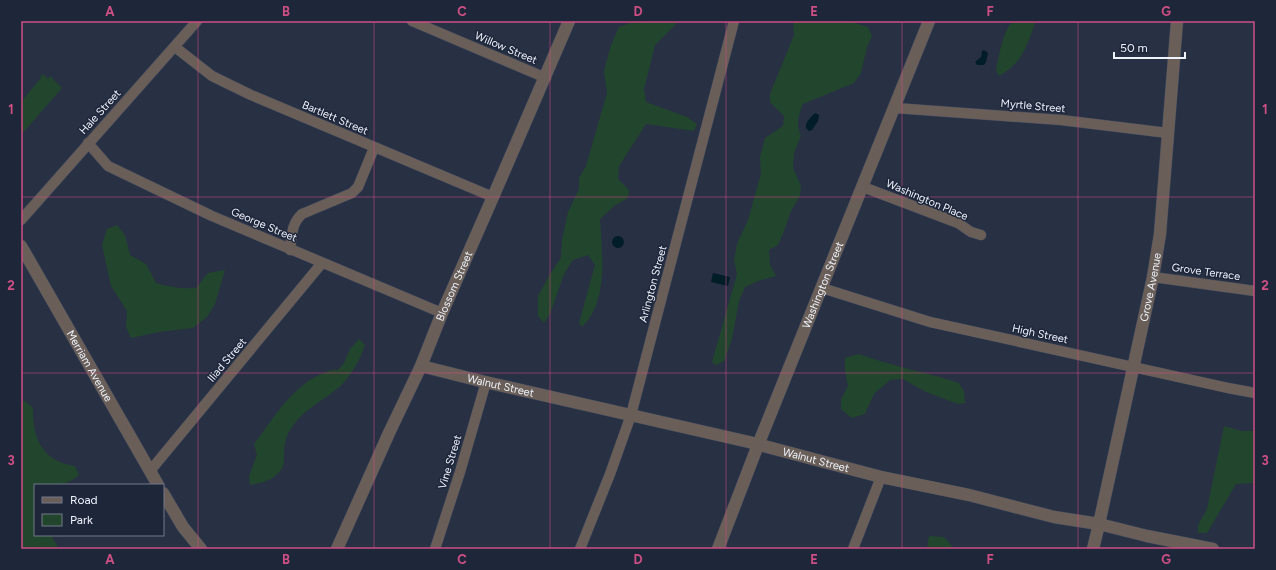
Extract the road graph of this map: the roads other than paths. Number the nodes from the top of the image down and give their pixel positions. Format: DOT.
graph roads {
  1 [pos="197,21"];
  2 [pos="412,21"];
  3 [pos="570,21"];
  4 [pos="734,21"];
  5 [pos="929,21"];
  6 [pos="1177,21"];
  7 [pos="175,47"];
  8 [pos="546,78"];
  9 [pos="895,108"];
  10 [pos="1168,133"];
  11 [pos="88,143"];
  12 [pos="374,148"];
  13 [pos="863,187"];
  14 [pos="494,198"];
  15 [pos="21,220"];
  16 [pos="981,235"];
  17 [pos="21,246"];
  18 [pos="290,250"];
  19 [pos="322,263"];
  20 [pos="1153,277"];
  21 [pos="822,288"];
  22 [pos="1255,291"];
  23 [pos="442,313"];
  24 [pos="421,366"];
  25 [pos="1134,367"];
  26 [pos="486,382"];
  27 [pos="1255,393"];
  28 [pos="631,415"];
  29 [pos="758,444"];
  30 [pos="150,471"];
  31 [pos="881,477"];
  32 [pos="157,484"];
  33 [pos="164,496"];
  34 [pos="1099,524"];
  35 [pos="201,549"];
  36 [pos="337,549"];
  37 [pos="435,549"];
  38 [pos="580,549"];
  39 [pos="718,549"];
  40 [pos="853,549"];
  41 [pos="1092,549"];
  42 [pos="1213,549"];
  1 -- 7 [label="street, Hale Street"];
  2 -- 8 [label="street, Willow Street"];
  3 -- 8 [label="street, Blossom Street"];
  4 -- 28 [label="street, Arlington Street"];
  5 -- 9 [label="street, Washington Street"];
  6 -- 10 [label="street, Grove Avenue"];
  7 -- 11 [label="street, Hale Street"];
  7 -- 12 [label="street, Bartlett Street"];
  8 -- 14 [label="street, Blossom Street"];
  9 -- 10 [label="street, Myrtle Street"];
  9 -- 13 [label="street, Washington Street"];
  10 -- 20 [label="street, Grove Avenue"];
  11 -- 15 [label="street, Hale Street"];
  11 -- 18 [label="street, George Street"];
  12 -- 14 [label="street, Bartlett Street"];
  12 -- 18 [label="street"];
  13 -- 16 [label="street, Washington Place"];
  13 -- 21 [label="street, Washington Street"];
  14 -- 23 [label="street, Blossom Street"];
  17 -- 30 [label="street, Merriam Avenue"];
  18 -- 19 [label="street, George Street"];
  19 -- 23 [label="street, George Street"];
  19 -- 30 [label="street, Iliad Street"];
  20 -- 22 [label="street, Grove Terrace"];
  20 -- 25 [label="street, Grove Avenue"];
  21 -- 25 [label="street, High Street"];
  21 -- 29 [label="street, Washington Street"];
  23 -- 24 [label="street, Blossom Street"];
  24 -- 26 [label="street, Walnut Street"];
  24 -- 36 [label="street, Blossom Street"];
  25 -- 27 [label="street, High Street"];
  25 -- 34 [label="street, Grove Avenue"];
  26 -- 28 [label="street, Walnut Street"];
  26 -- 37 [label="street, Vine Street"];
  28 -- 29 [label="street, Walnut Street"];
  28 -- 38 [label="street, Arlington Street"];
  29 -- 31 [label="street, Walnut Street"];
  29 -- 39 [label="street, Washington Street"];
  30 -- 32 [label="street, Merriam Avenue"];
  31 -- 34 [label="street, Walnut Street"];
  31 -- 40 [label="street"];
  33 -- 35 [label="street"];
  34 -- 41 [label="street, Grove Avenue"];
  34 -- 42 [label="street, Walnut Street"];
}
